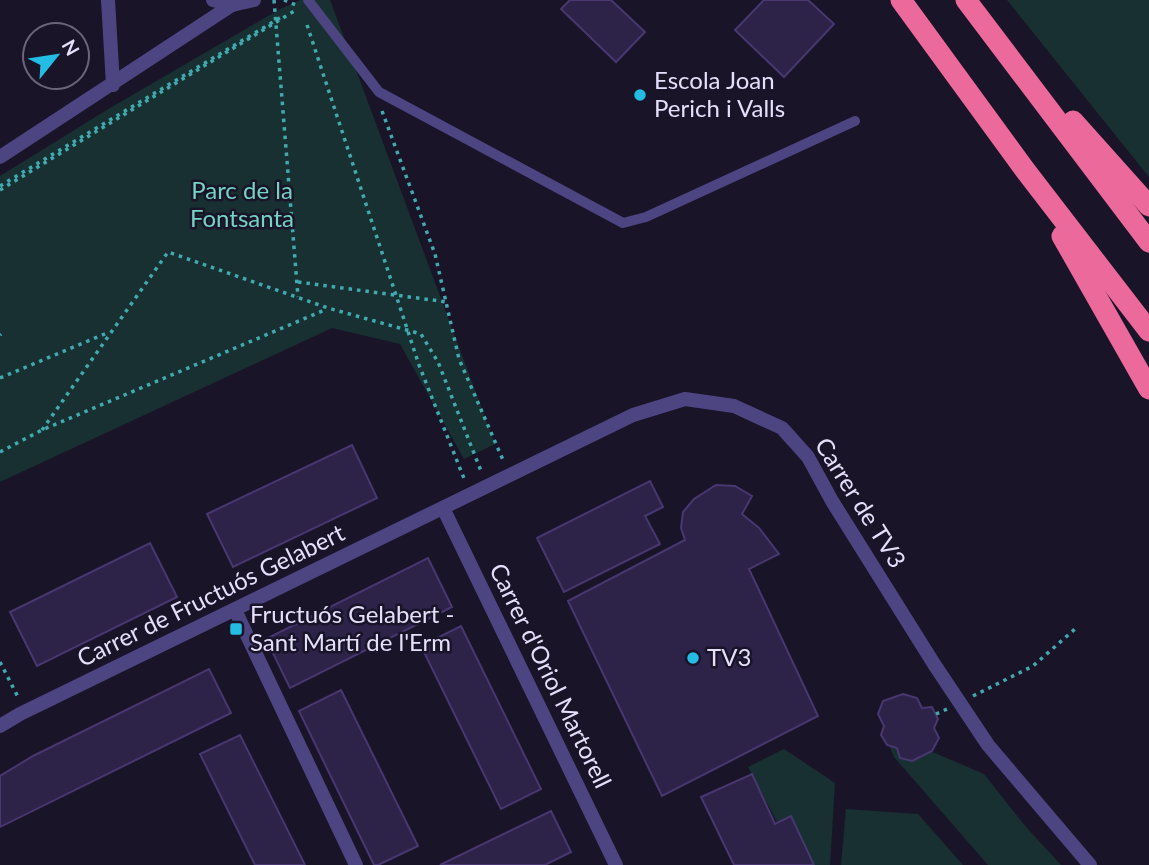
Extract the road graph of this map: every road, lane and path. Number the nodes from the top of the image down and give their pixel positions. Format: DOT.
graph roads {
  1 [pos="108,0"];
  2 [pos="213,0"];
  3 [pos="254,0"];
  4 [pos="274,0"];
  5 [pos="299,0"];
  6 [pos="901,0"];
  7 [pos="305,4"];
  8 [pos="232,5"];
  9 [pos="971,7"];
  10 [pos="305,20"];
  11 [pos="276,21"];
  12 [pos="113,85"];
  13 [pos="379,92"];
  14 [pos="855,121"];
  15 [pos="0,157"];
  16 [pos="1025,170"];
  17 [pos="0,188"];
  18 [pos="1149,206"];
  19 [pos="1149,242"];
  20 [pos="298,282"];
  21 [pos="298,297"];
  22 [pos="447,302"];
  23 [pos="328,308"];
  24 [pos="1149,331"];
  25 [pos="109,332"];
  26 [pos="0,378"];
  27 [pos="1149,389"];
  28 [pos="42,430"];
  29 [pos="0,452"];
  30 [pos="509,475"];
  31 [pos="487,486"];
  32 [pos="470,495"];
  33 [pos="443,508"];
  34 [pos="235,610"];
  35 [pos="1076,629"];
  36 [pos="0,662"];
  37 [pos="9,679"];
  38 [pos="959,703"];
  39 [pos="936,714"];
  40 [pos="0,726"];
  41 [pos="356,865"];
  42 [pos="615,865"];
  43 [pos="1090,865"];
  1 -- 12 [label="street"];
  2 -- 8 [label="street"];
  3 -- 8 [label="street"];
  4 -- 11 [label="path"];
  5 -- 7 [label="path"];
  6 -- 16 [label="highway"];
  7 -- 11 [label="path"];
  7 -- 13 [label="lane"];
  8 -- 12 [label="street"];
  9 -- 18 [label="highway"];
  9 -- 19 [label="highway"];
  10 -- 32 [label="path"];
  11 -- 17 [label="path"];
  11 -- 20 [label="path"];
  12 -- 15 [label="street"];
  13 -- 14 [label="lane"];
  13 -- 22 [label="path"];
  16 -- 24 [label="highway"];
  16 -- 27 [label="highway"];
  20 -- 21 [label="path"];
  20 -- 22 [label="path"];
  21 -- 23 [label="path"];
  21 -- 25 [label="path"];
  22 -- 30 [label="path"];
  23 -- 28 [label="path"];
  23 -- 31 [label="path"];
  25 -- 26 [label="path"];
  25 -- 28 [label="path"];
  28 -- 29 [label="path"];
  30 -- 31 [label="street, Carrer de TV3"];
  30 -- 38 [label="street, Carrer de TV3"];
  31 -- 32 [label="street, Carrer de TV3"];
  32 -- 33 [label="street, Carrer de TV3"];
  33 -- 34 [label="street, Carrer de Fructuós Gelabert"];
  33 -- 42 [label="street, Carrer d'Oriol Martorell"];
  34 -- 40 [label="street, Carrer de Fructuós Gelabert"];
  34 -- 41 [label="street"];
  35 -- 38 [label="path"];
  36 -- 37 [label="path"];
  38 -- 39 [label="path"];
  38 -- 43 [label="street, Carrer de TV3"];
}
